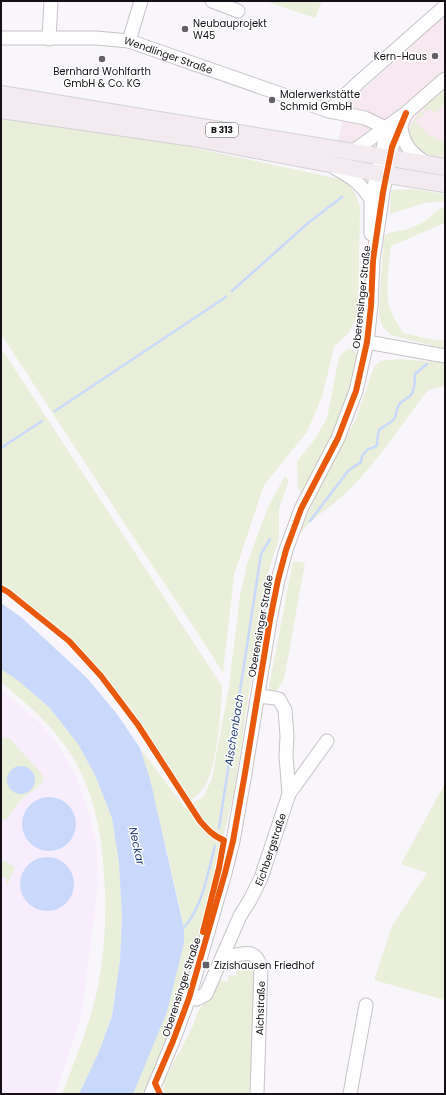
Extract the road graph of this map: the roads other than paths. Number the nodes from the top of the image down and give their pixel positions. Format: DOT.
graph roads {
  1 [pos="50,1"];
  2 [pos="141,1"];
  3 [pos="212,1"];
  4 [pos="445,6"];
  5 [pos="238,11"];
  6 [pos="1,38"];
  7 [pos="49,39"];
  8 [pos="129,42"];
  9 [pos="445,79"];
  10 [pos="1,94"];
  11 [pos="1,110"];
  12 [pos="329,111"];
  13 [pos="406,113"];
  14 [pos="386,128"];
  15 [pos="401,128"];
  16 [pos="352,152"];
  17 [pos="385,157"];
  18 [pos="328,164"];
  19 [pos="428,165"];
  20 [pos="445,167"];
  21 [pos="381,174"];
  22 [pos="445,184"];
  23 [pos="371,199"];
  24 [pos="373,260"];
  25 [pos="367,342"];
  26 [pos="445,356"];
  27 [pos="258,696"];
  28 [pos="326,741"];
  29 [pos="289,794"];
  30 [pos="224,955"];
  31 [pos="189,998"];
  32 [pos="366,1005"];
  33 [pos="155,1090"];
  34 [pos="257,1094"];
  35 [pos="350,1094"];
  1 -- 7 [label="street"];
  2 -- 8 [label="street"];
  3 -- 5 [label="street"];
  4 -- 12 [label="street"];
  6 -- 7 [label="street, Wendlinger Straße"];
  7 -- 8 [label="street, Wendlinger Straße"];
  8 -- 12 [label="street, Wendlinger Straße"];
  9 -- 13 [label="street"];
  10 -- 16 [label="main road, B 313"];
  11 -- 18 [label="main road, B 313"];
  12 -- 14 [label="street, Wendlinger Straße"];
  13 -- 14 [label="street"];
  13 -- 15 [label="street"];
  14 -- 16 [label="street"];
  14 -- 17 [label="street"];
  15 -- 17 [label="street"];
  15 -- 19 [label="street"];
  16 -- 17 [label="main road, B 313"];
  17 -- 19 [label="main road, B 313"];
  17 -- 21 [label="street"];
  18 -- 21 [label="main road, B 313"];
  18 -- 23 [label="street"];
  19 -- 20 [label="main road, B 313"];
  21 -- 22 [label="main road, B 313"];
  21 -- 23 [label="street, Oberensinger Straße"];
  21 -- 24 [label="street, Oberensinger Straße"];
  23 -- 24 [label="street, Oberensinger Straße"];
  24 -- 25 [label="street, Oberensinger Straße"];
  25 -- 26 [label="street"];
  25 -- 27 [label="street, Oberensinger Straße"];
  27 -- 29 [label="street, Eichbergstraße"];
  27 -- 31 [label="street, Oberensinger Straße"];
  28 -- 29 [label="street"];
  29 -- 30 [label="street, Eichbergstraße"];
  30 -- 31 [label="street, Eichbergstraße"];
  30 -- 34 [label="street, Aichstraße"];
  31 -- 33 [label="street, Oberensinger Straße"];
  32 -- 35 [label="street"];
}
